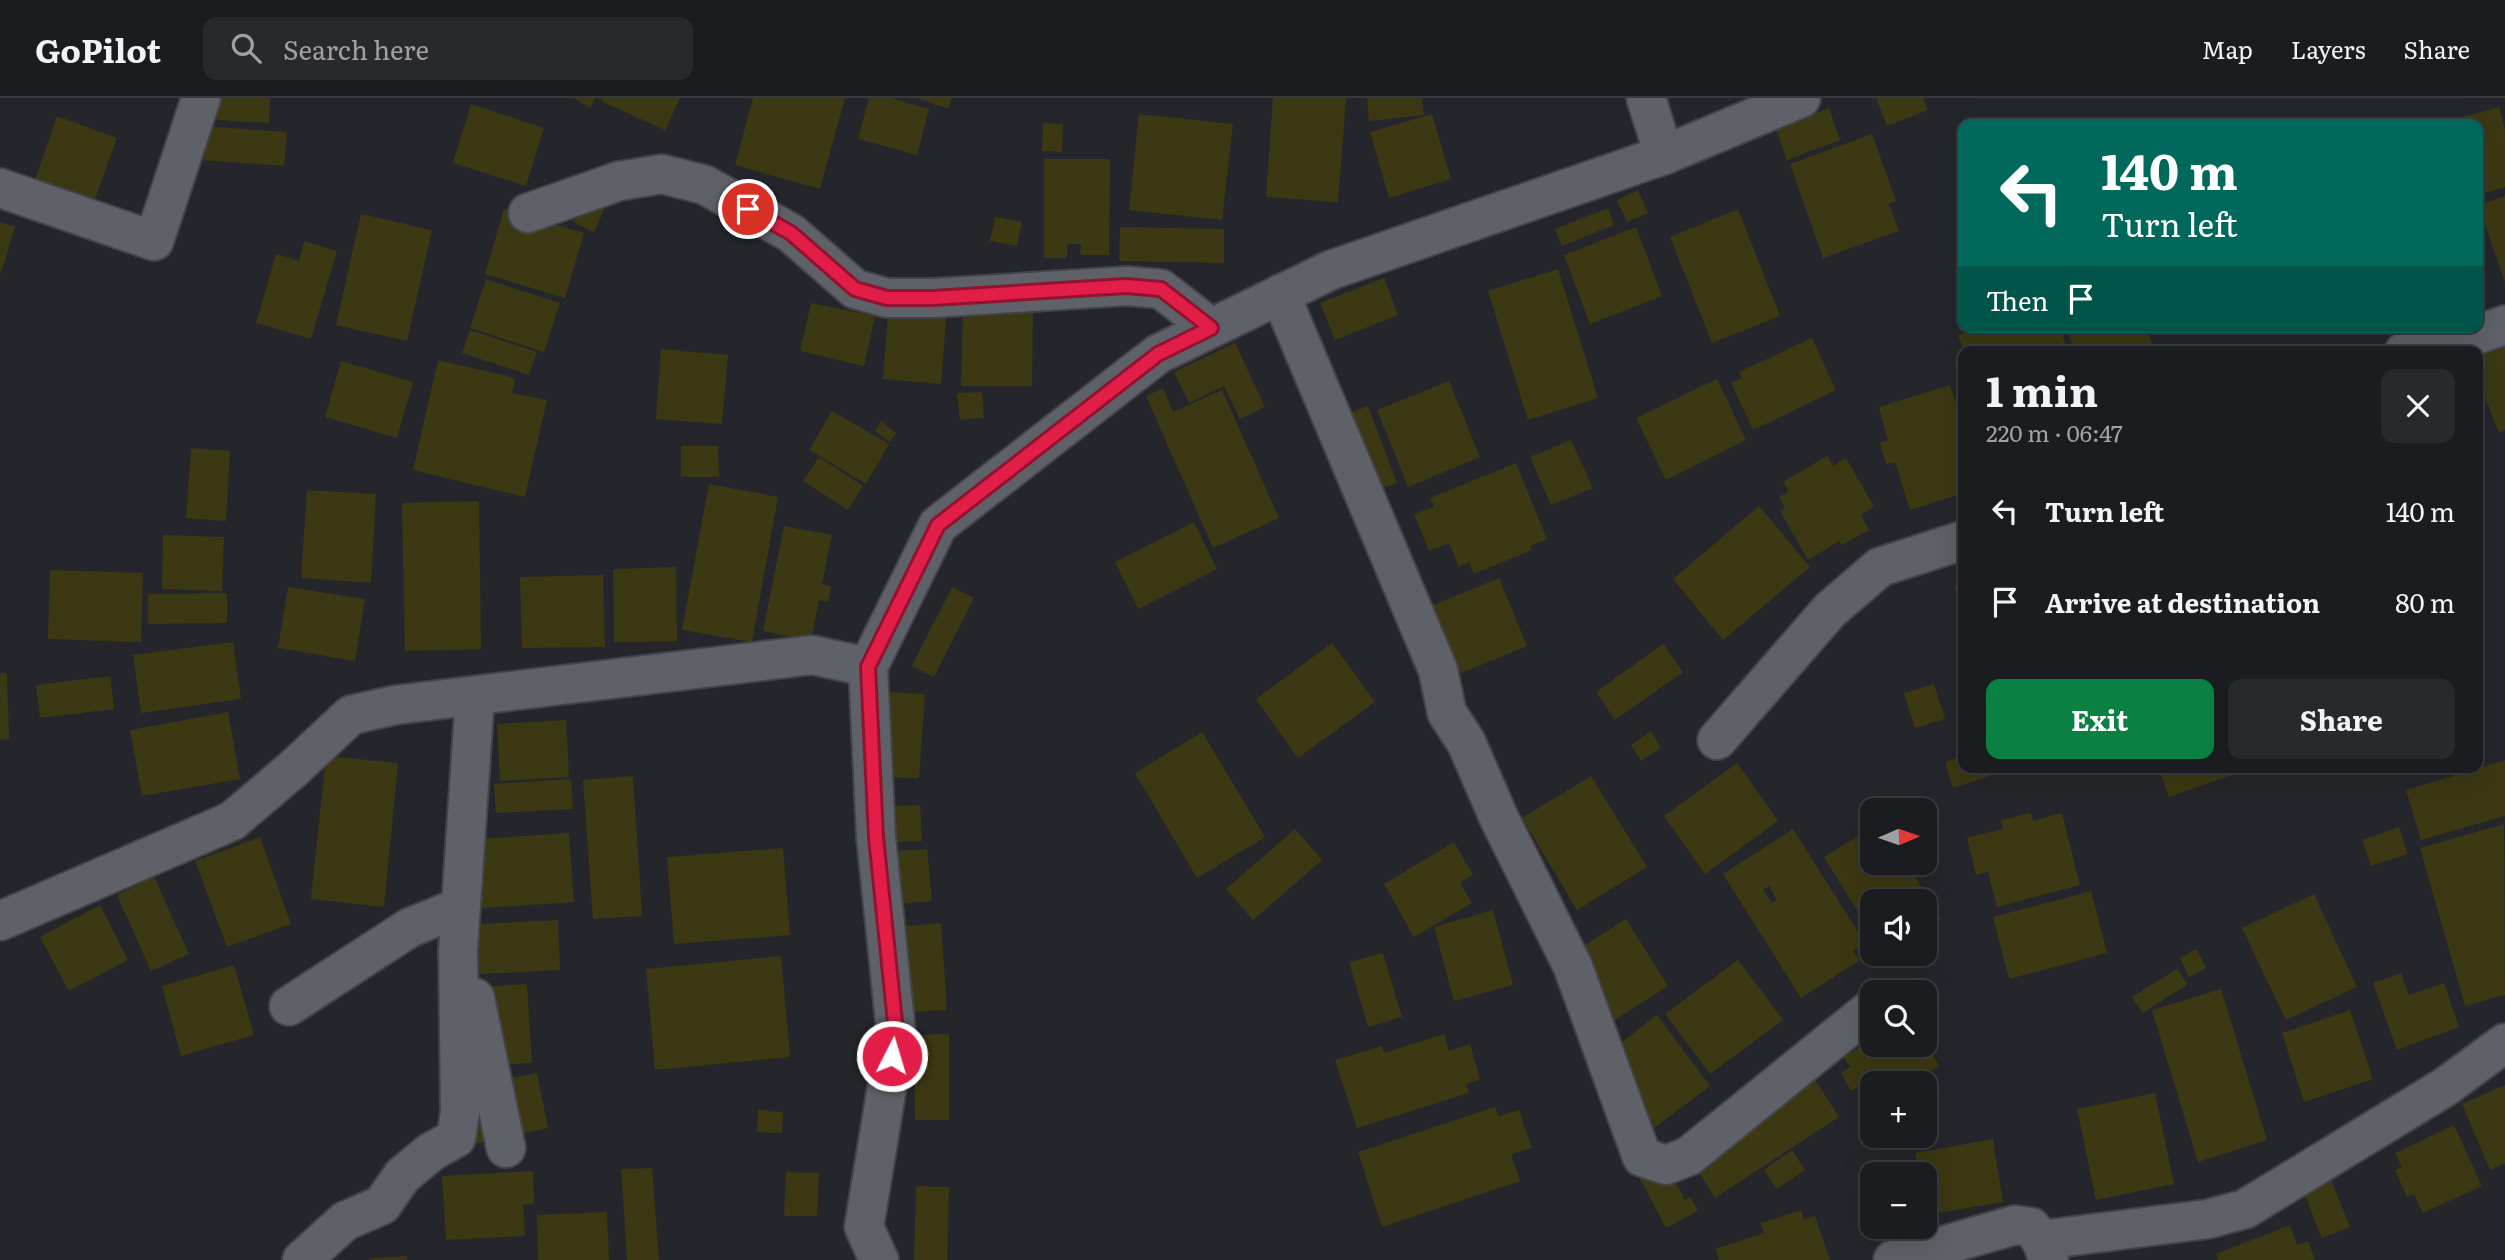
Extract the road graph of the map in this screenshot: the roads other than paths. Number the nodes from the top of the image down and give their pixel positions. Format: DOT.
graph roads {
  1 [pos="201,98"];
  2 [pos="1646,98"];
  3 [pos="1801,98"];
  4 [pos="1664,155"];
  5 [pos="0,188"];
  6 [pos="528,213"];
  7 [pos="1280,294"];
  8 [pos="2505,325"];
  9 [pos="1211,328"];
  10 [pos="2482,333"];
  11 [pos="2483,333"];
  12 [pos="2444,346"];
  13 [pos="1958,542"];
  14 [pos="868,667"];
  15 [pos="475,696"];
  16 [pos="1717,740"];
  17 [pos="460,907"];
  18 [pos="0,921"];
  19 [pos="457,950"];
  20 [pos="289,1006"];
  21 [pos="1860,1018"];
  22 [pos="2505,1043"];
  23 [pos="506,1148"];
  24 [pos="2045,1250"];
  25 [pos="302,1260"];
  26 [pos="879,1260"];
  27 [pos="1893,1260"];
  1 -- 5 [label="street"];
  2 -- 4 [label="street"];
  3 -- 4 [label="street"];
  4 -- 7 [label="street"];
  6 -- 9 [label="street"];
  7 -- 9 [label="street"];
  7 -- 21 [label="street"];
  8 -- 11 [label="street"];
  9 -- 14 [label="street"];
  10 -- 12 [label="street"];
  13 -- 16 [label="street"];
  14 -- 15 [label="street"];
  14 -- 26 [label="street"];
  15 -- 17 [label="street"];
  15 -- 18 [label="street"];
  17 -- 19 [label="street"];
  17 -- 20 [label="street"];
  19 -- 23 [label="street"];
  19 -- 25 [label="street"];
  22 -- 24 [label="street"];
  24 -- 27 [label="street"];
}
